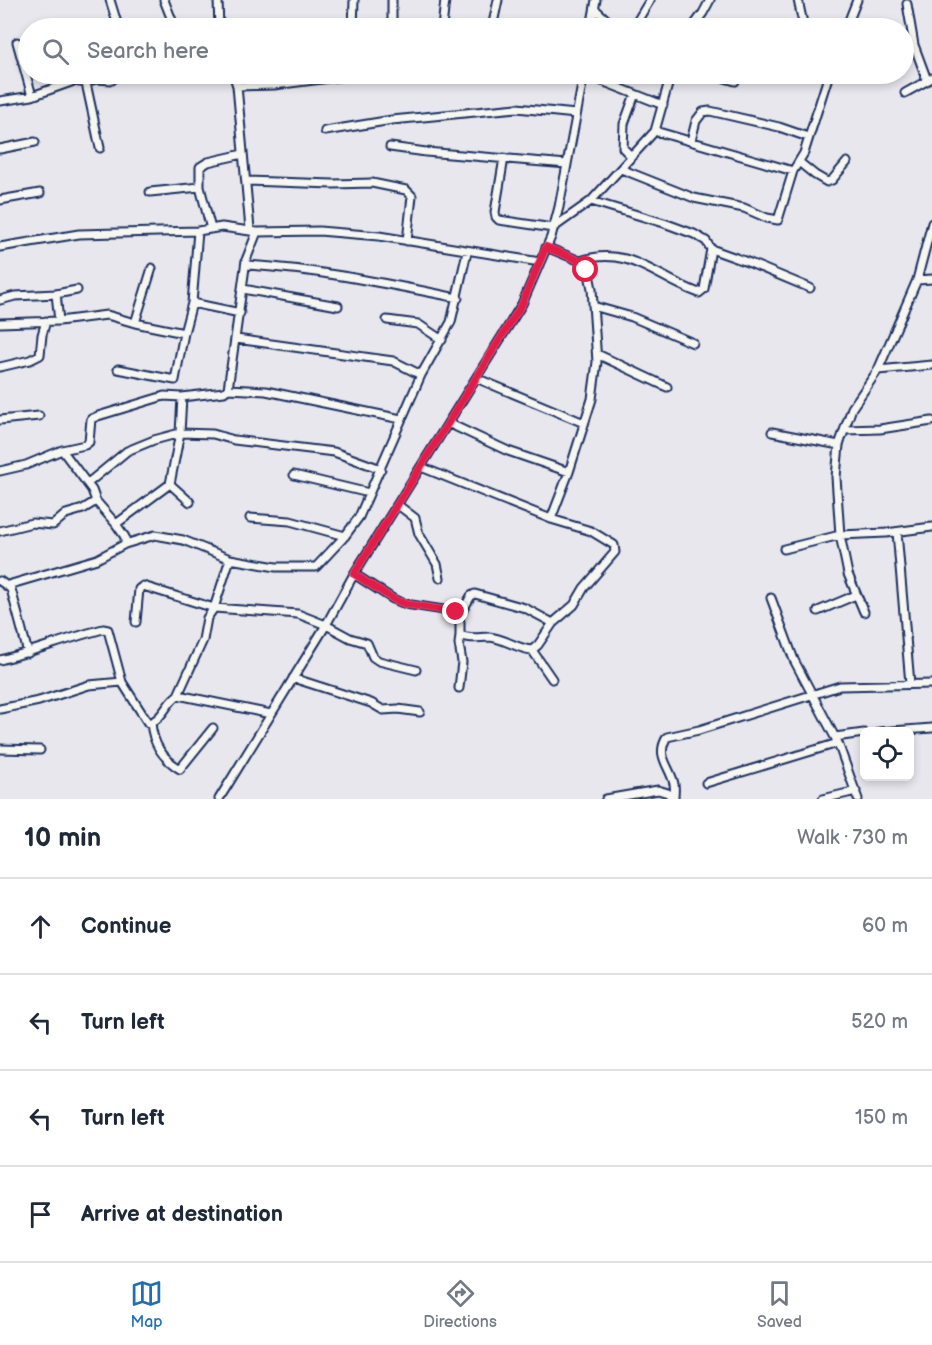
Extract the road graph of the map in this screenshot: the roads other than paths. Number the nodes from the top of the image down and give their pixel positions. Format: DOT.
graph roads {
  1 [pos="110,0"];
  2 [pos="164,0"];
  3 [pos="218,0"];
  4 [pos="354,0"];
  5 [pos="392,0"];
  6 [pos="445,0"];
  7 [pos="498,0"];
  8 [pos="596,0"];
  9 [pos="650,0"];
  10 [pos="710,0"];
  11 [pos="798,0"];
  12 [pos="856,0"];
  13 [pos="907,4"];
  14 [pos="595,9"];
  15 [pos="116,18"];
  16 [pos="172,18"];
  17 [pos="219,18"];
  18 [pos="353,18"];
  19 [pos="392,18"];
  20 [pos="443,18"];
  21 [pos="494,18"];
  22 [pos="593,18"];
  23 [pos="605,18"];
  24 [pos="639,18"];
  25 [pos="699,18"];
  26 [pos="802,18"];
  27 [pos="850,18"];
  28 [pos="910,18"];
  29 [pos="914,41"];
  30 [pos="17,42"];
  31 [pos="18,46"];
  32 [pos="930,79"];
  33 [pos="29,84"];
  34 [pos="59,84"];
  35 [pos="86,84"];
  36 [pos="281,84"];
  37 [pos="582,84"];
  38 [pos="610,84"];
  39 [pos="668,84"];
  40 [pos="826,84"];
  41 [pos="237,86"];
  42 [pos="905,93"];
  43 [pos="635,94"];
  44 [pos="32,96"];
  45 [pos="0,101"];
  46 [pos="663,105"];
  47 [pos="576,114"];
  48 [pos="325,131"];
  49 [pos="655,131"];
  50 [pos="808,137"];
  51 [pos="691,141"];
  52 [pos="35,142"];
  53 [pos="390,147"];
  54 [pos="0,148"];
  55 [pos="100,148"];
  56 [pos="243,154"];
  57 [pos="631,156"];
  58 [pos="504,158"];
  59 [pos="799,162"];
  60 [pos="847,162"];
  61 [pos="567,164"];
  62 [pos="621,170"];
  63 [pos="793,171"];
  64 [pos="246,182"];
  65 [pos="200,187"];
  66 [pos="150,192"];
  67 [pos="40,193"];
  68 [pos="0,200"];
  69 [pos="591,201"];
  70 [pos="932,223"];
  71 [pos="553,228"];
  72 [pos="211,229"];
  73 [pos="253,230"];
  74 [pos="198,231"];
  75 [pos="407,241"];
  76 [pos="0,247"];
  77 [pos="546,247"];
  78 [pos="711,249"];
  79 [pos="467,252"];
  80 [pos="580,261"];
  81 [pos="540,262"];
  82 [pos="246,265"];
  83 [pos="152,268"];
  84 [pos="932,279"];
  85 [pos="917,280"];
  86 [pos="810,288"];
  87 [pos="243,289"];
  88 [pos="77,290"];
  89 [pos="56,294"];
  90 [pos="458,298"];
  91 [pos="0,300"];
  92 [pos="192,303"];
  93 [pos="339,306"];
  94 [pos="593,306"];
  95 [pos="240,313"];
  96 [pos="387,320"];
  97 [pos="46,321"];
  98 [pos="59,321"];
  99 [pos="0,323"];
  100 [pos="135,323"];
  101 [pos="184,333"];
  102 [pos="236,339"];
  103 [pos="442,340"];
  104 [pos="693,342"];
  105 [pos="597,354"];
  106 [pos="932,365"];
  107 [pos="0,367"];
  108 [pos="118,369"];
  109 [pos="878,369"];
  110 [pos="421,375"];
  111 [pos="476,378"];
  112 [pos="667,387"];
  113 [pos="228,389"];
  114 [pos="182,397"];
  115 [pos="39,416"];
  116 [pos="401,419"];
  117 [pos="0,420"];
  118 [pos="932,421"];
  119 [pos="448,423"];
  120 [pos="584,423"];
  121 [pos="845,430"];
  122 [pos="772,432"];
  123 [pos="180,433"];
  124 [pos="839,445"];
  125 [pos="62,450"];
  126 [pos="421,467"];
  127 [pos="381,469"];
  128 [pos="0,471"];
  129 [pos="569,472"];
  130 [pos="294,476"];
  131 [pos="88,483"];
  132 [pos="170,484"];
  133 [pos="369,493"];
  134 [pos="96,501"];
  135 [pos="190,502"];
  136 [pos="398,505"];
  137 [pos="250,518"];
  138 [pos="551,519"];
  139 [pos="116,524"];
  140 [pos="932,527"];
  141 [pos="0,531"];
  142 [pos="897,532"];
  143 [pos="840,535"];
  144 [pos="345,536"];
  145 [pos="125,544"];
  146 [pos="784,549"];
  147 [pos="230,560"];
  148 [pos="354,574"];
  149 [pos="440,579"];
  150 [pos="0,581"];
  151 [pos="8,585"];
  152 [pos="856,595"];
  153 [pos="771,598"];
  154 [pos="214,608"];
  155 [pos="818,611"];
  156 [pos="456,612"];
  157 [pos="864,612"];
  158 [pos="136,622"];
  159 [pos="553,622"];
  160 [pos="326,625"];
  161 [pos="460,635"];
  162 [pos="532,650"];
  163 [pos="28,652"];
  164 [pos="0,660"];
  165 [pos="416,670"];
  166 [pos="293,678"];
  167 [pos="552,679"];
  168 [pos="122,682"];
  169 [pos="910,684"];
  170 [pos="932,684"];
  171 [pos="459,688"];
  172 [pos="812,693"];
  173 [pos="178,695"];
  174 [pos="0,709"];
  175 [pos="420,712"];
  176 [pos="271,714"];
  177 [pos="151,723"];
  178 [pos="213,728"];
  179 [pos="932,728"];
  180 [pos="914,729"];
  181 [pos="860,734"];
  182 [pos="836,740"];
  183 [pos="0,749"];
  184 [pos="40,750"];
  185 [pos="705,783"];
  186 [pos="856,791"];
  187 [pos="219,799"];
  188 [pos="606,799"];
  189 [pos="674,799"];
  190 [pos="823,799"];
  191 [pos="858,799"];
  1 -- 15 [label="street"];
  2 -- 16 [label="street"];
  3 -- 17 [label="street"];
  4 -- 18 [label="street"];
  5 -- 19 [label="street"];
  6 -- 20 [label="street"];
  7 -- 21 [label="street"];
  8 -- 14 [label="street"];
  9 -- 24 [label="street"];
  10 -- 25 [label="street"];
  11 -- 26 [label="street"];
  12 -- 27 [label="street"];
  13 -- 28 [label="street"];
  14 -- 22 [label="street"];
  14 -- 23 [label="street"];
  29 -- 32 [label="street"];
  30 -- 31 [label="street"];
  32 -- 42 [label="street"];
  33 -- 44 [label="street"];
  34 -- 44 [label="street"];
  35 -- 55 [label="street"];
  36 -- 41 [label="street"];
  37 -- 47 [label="street"];
  38 -- 43 [label="street"];
  39 -- 46 [label="street"];
  40 -- 50 [label="street"];
  41 -- 56 [label="street"];
  43 -- 46 [label="street"];
  43 -- 57 [label="street"];
  44 -- 45 [label="street"];
  46 -- 49 [label="street"];
  47 -- 48 [label="street"];
  47 -- 61 [label="street"];
  49 -- 51 [label="street"];
  49 -- 57 [label="street"];
  50 -- 51 [label="street"];
  50 -- 59 [label="street"];
  51 -- 63 [label="street"];
  52 -- 54 [label="street"];
  53 -- 58 [label="street"];
  56 -- 64 [label="street"];
  56 -- 65 [label="street"];
  57 -- 62 [label="street"];
  58 -- 61 [label="street"];
  58 -- 71 [label="street"];
  59 -- 60 [label="street"];
  59 -- 63 [label="street"];
  61 -- 71 [label="street"];
  62 -- 63 [label="street"];
  62 -- 69 [label="street"];
  64 -- 73 [label="street"];
  64 -- 75 [label="street"];
  65 -- 66 [label="street"];
  65 -- 72 [label="street"];
  67 -- 68 [label="street"];
  69 -- 71 [label="street"];
  69 -- 78 [label="street"];
  70 -- 85 [label="street"];
  71 -- 77 [label="street"];
  72 -- 73 [label="street"];
  72 -- 74 [label="street"];
  73 -- 75 [label="street"];
  73 -- 82 [label="street"];
  74 -- 76 [label="street"];
  74 -- 92 [label="street"];
  75 -- 79 [label="street"];
  77 -- 80 [label="street"];
  77 -- 81 [label="street"];
  78 -- 80 [label="street"];
  78 -- 86 [label="street"];
  79 -- 81 [label="street"];
  79 -- 90 [label="street"];
  80 -- 94 [label="street"];
  81 -- 111 [label="street"];
  82 -- 87 [label="street"];
  82 -- 90 [label="street"];
  83 -- 100 [label="street"];
  84 -- 85 [label="street"];
  85 -- 109 [label="street"];
  87 -- 93 [label="street"];
  87 -- 95 [label="street"];
  88 -- 89 [label="street"];
  89 -- 91 [label="street"];
  89 -- 98 [label="street"];
  90 -- 103 [label="street"];
  92 -- 95 [label="street"];
  92 -- 101 [label="street"];
  94 -- 104 [label="street"];
  94 -- 105 [label="street"];
  95 -- 102 [label="street"];
  96 -- 103 [label="street"];
  97 -- 98 [label="street"];
  97 -- 99 [label="street"];
  97 -- 107 [label="street"];
  98 -- 100 [label="street"];
  100 -- 101 [label="street"];
  101 -- 108 [label="street"];
  102 -- 110 [label="street"];
  102 -- 113 [label="street"];
  103 -- 110 [label="street"];
  105 -- 112 [label="street"];
  105 -- 120 [label="street"];
  106 -- 109 [label="street"];
  109 -- 121 [label="street"];
  110 -- 116 [label="street"];
  111 -- 119 [label="street"];
  111 -- 120 [label="street"];
  113 -- 114 [label="street"];
  113 -- 116 [label="street"];
  114 -- 123 [label="street"];
  114 -- 125 [label="street"];
  115 -- 117 [label="street"];
  116 -- 127 [label="street"];
  118 -- 121 [label="street"];
  119 -- 126 [label="street"];
  119 -- 129 [label="street"];
  120 -- 129 [label="street"];
  121 -- 124 [label="street"];
  122 -- 124 [label="street"];
  123 -- 127 [label="street"];
  123 -- 131 [label="street"];
  123 -- 132 [label="street"];
  124 -- 143 [label="street"];
  125 -- 128 [label="street"];
  125 -- 131 [label="street"];
  126 -- 136 [label="street"];
  126 -- 138 [label="street"];
  127 -- 133 [label="street"];
  129 -- 138 [label="street"];
  130 -- 133 [label="street"];
  131 -- 134 [label="street"];
  132 -- 135 [label="street"];
  132 -- 139 [label="street"];
  133 -- 144 [label="street"];
  134 -- 139 [label="street"];
  134 -- 141 [label="street"];
  136 -- 148 [label="street"];
  136 -- 149 [label="street"];
  137 -- 144 [label="street"];
  138 -- 159 [label="street"];
  139 -- 145 [label="street"];
  140 -- 142 [label="street"];
  142 -- 143 [label="street"];
  142 -- 169 [label="street"];
  143 -- 146 [label="street"];
  143 -- 152 [label="street"];
  144 -- 147 [label="street"];
  145 -- 147 [label="street"];
  145 -- 151 [label="street"];
  147 -- 154 [label="street"];
  148 -- 156 [label="street"];
  148 -- 160 [label="street"];
  150 -- 151 [label="street"];
  151 -- 163 [label="street"];
  152 -- 155 [label="street"];
  152 -- 157 [label="street"];
  153 -- 172 [label="street"];
  154 -- 158 [label="street"];
  154 -- 160 [label="street"];
  154 -- 173 [label="street"];
  156 -- 159 [label="street"];
  156 -- 161 [label="street"];
  159 -- 162 [label="street"];
  160 -- 165 [label="street"];
  160 -- 166 [label="street"];
  161 -- 162 [label="street"];
  161 -- 171 [label="street"];
  162 -- 167 [label="street"];
  163 -- 164 [label="street"];
  163 -- 168 [label="street"];
  166 -- 175 [label="street"];
  166 -- 176 [label="street"];
  168 -- 174 [label="street"];
  168 -- 177 [label="street"];
  169 -- 170 [label="street"];
  169 -- 172 [label="street"];
  172 -- 182 [label="street"];
  172 -- 189 [label="street"];
  173 -- 176 [label="street"];
  173 -- 177 [label="street"];
  176 -- 187 [label="street"];
  177 -- 178 [label="street"];
  179 -- 180 [label="street"];
  181 -- 182 [label="street"];
  182 -- 185 [label="street"];
  182 -- 186 [label="street"];
  183 -- 184 [label="street"];
  186 -- 190 [label="street"];
  186 -- 191 [label="street"];
  188 -- 189 [label="street"];
}
